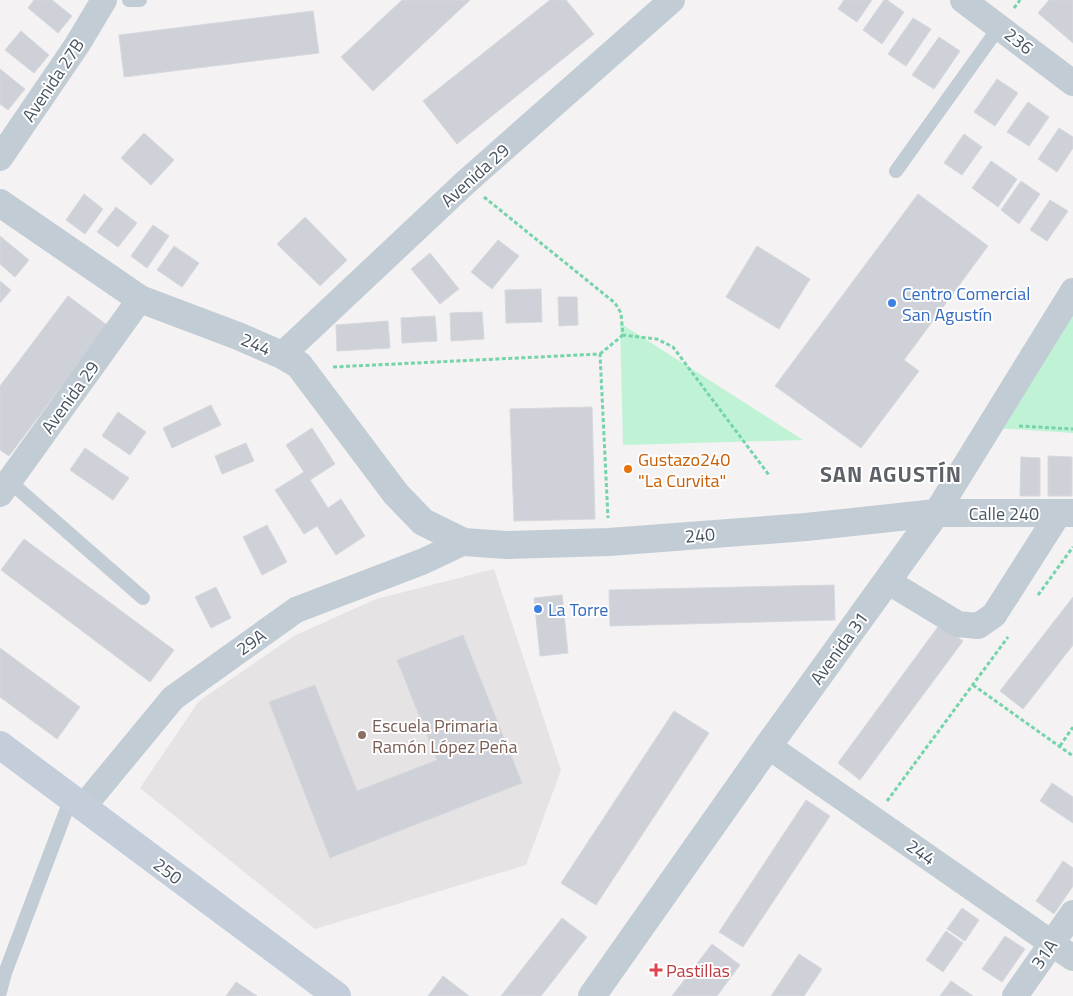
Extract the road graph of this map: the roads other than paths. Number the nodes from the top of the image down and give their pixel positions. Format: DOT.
graph roads {
  1 [pos="104,0"];
  2 [pos="129,0"];
  3 [pos="140,0"];
  4 [pos="672,0"];
  5 [pos="963,0"];
  6 [pos="1000,26"];
  7 [pos="1073,82"];
  8 [pos="0,158"];
  9 [pos="896,171"];
  10 [pos="0,203"];
  11 [pos="1073,291"];
  12 [pos="140,299"];
  13 [pos="282,355"];
  14 [pos="5,488"];
  15 [pos="936,513"];
  16 [pos="1066,513"];
  17 [pos="464,542"];
  18 [pos="887,581"];
  19 [pos="143,598"];
  20 [pos="0,745"];
  21 [pos="768,746"];
  22 [pos="77,803"];
  23 [pos="1073,913"];
  24 [pos="1052,943"];
  25 [pos="1073,958"];
  26 [pos="0,992"];
  27 [pos="337,996"];
  28 [pos="592,996"];
  29 [pos="1015,996"];
  1 -- 8 [label="street, Avenida 27B"];
  2 -- 3 [label="lane"];
  4 -- 13 [label="street, Avenida 29"];
  5 -- 6 [label="street, 236"];
  6 -- 7 [label="street, 236"];
  6 -- 9 [label="lane"];
  10 -- 12 [label="street, 244"];
  11 -- 15 [label="street, Avenida 31"];
  12 -- 13 [label="street, 244"];
  12 -- 14 [label="street, Avenida 29"];
  13 -- 17 [label="street, 244"];
  14 -- 19 [label="lane"];
  15 -- 16 [label="street, Calle 240"];
  15 -- 17 [label="street, 240"];
  15 -- 18 [label="street, Avenida 31"];
  16 -- 18 [label="street"];
  17 -- 22 [label="street, 29A"];
  18 -- 21 [label="street, Avenida 31"];
  20 -- 22 [label="main road, 250"];
  21 -- 24 [label="street, 244"];
  21 -- 28 [label="street, Avenida 31"];
  22 -- 26 [label="lane"];
  22 -- 27 [label="main road, 250"];
  23 -- 24 [label="street, 31A"];
  24 -- 25 [label="street, 244"];
  24 -- 29 [label="street, 31A"];
}
